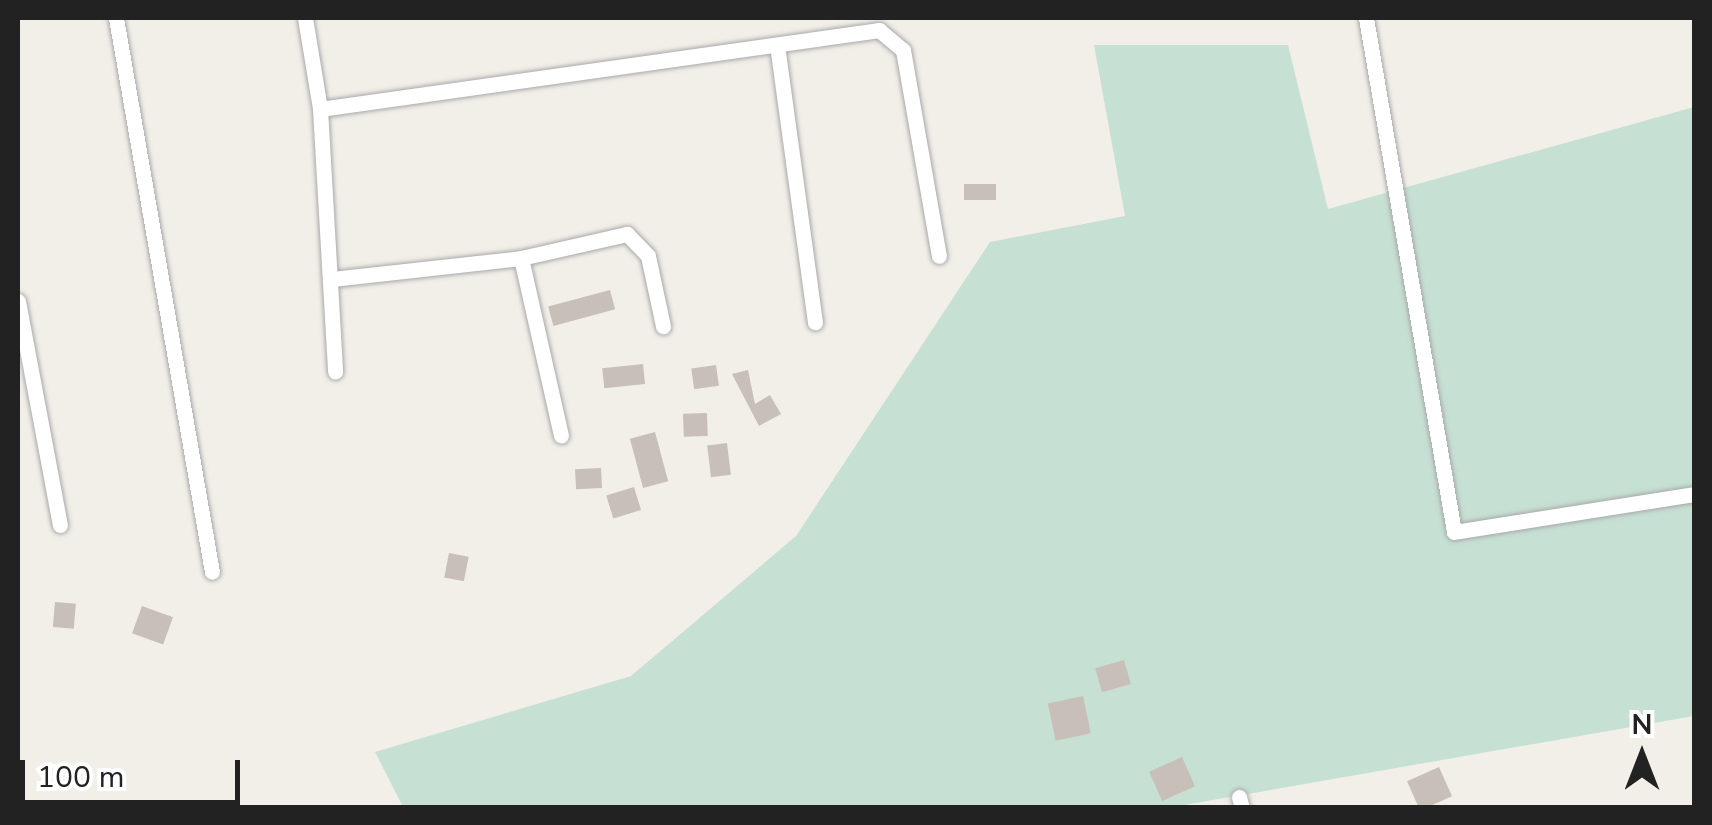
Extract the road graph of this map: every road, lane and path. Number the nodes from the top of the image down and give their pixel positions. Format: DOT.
graph roads {
  1 [pos="116,18"];
  2 [pos="305,18"];
  3 [pos="1366,18"];
  4 [pos="777,45"];
  5 [pos="320,110"];
  6 [pos="939,256"];
  7 [pos="521,258"];
  8 [pos="332,279"];
  9 [pos="18,301"];
  10 [pos="815,322"];
  11 [pos="663,326"];
  12 [pos="335,372"];
  13 [pos="562,436"];
  14 [pos="1694,494"];
  15 [pos="60,525"];
  16 [pos="212,572"];
  1 -- 16 [label="street"];
  2 -- 5 [label="street"];
  3 -- 14 [label="street"];
  4 -- 5 [label="street"];
  4 -- 6 [label="street"];
  4 -- 10 [label="street"];
  5 -- 8 [label="street"];
  7 -- 8 [label="street"];
  7 -- 11 [label="street"];
  7 -- 13 [label="street"];
  8 -- 12 [label="street"];
  9 -- 15 [label="street"];
}
